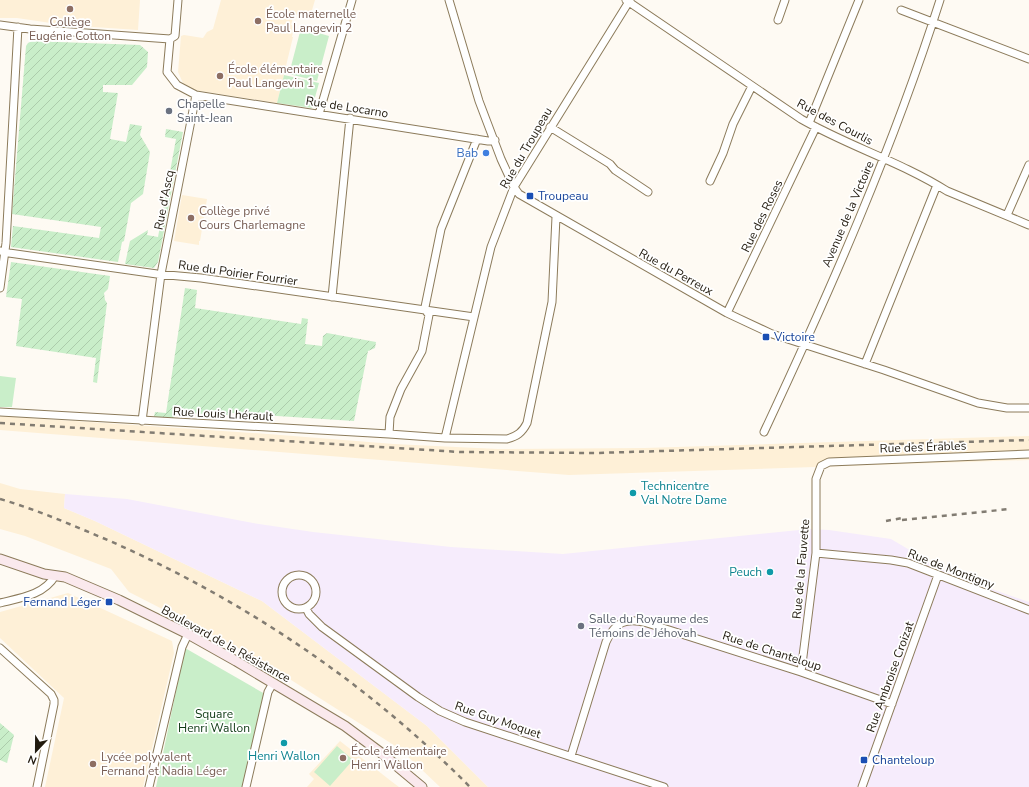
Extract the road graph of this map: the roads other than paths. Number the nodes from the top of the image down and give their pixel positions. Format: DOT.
graph roads {
  1 [pos="178,0"];
  2 [pos="352,0"];
  3 [pos="449,0"];
  4 [pos="785,0"];
  5 [pos="859,0"];
  6 [pos="940,0"];
  7 [pos="628,1"];
  8 [pos="901,10"];
  9 [pos="778,20"];
  10 [pos="933,22"];
  11 [pos="0,25"];
  12 [pos="18,27"];
  13 [pos="170,39"];
  14 [pos="1029,59"];
  15 [pos="752,86"];
  16 [pos="196,95"];
  17 [pos="319,114"];
  18 [pos="350,118"];
  19 [pos="809,123"];
  20 [pos="550,127"];
  21 [pos="816,127"];
  22 [pos="477,138"];
  23 [pos="494,140"];
  24 [pos="884,160"];
  25 [pos="1029,165"];
  26 [pos="710,181"];
  27 [pos="937,185"];
  28 [pos="514,187"];
  29 [pos="648,192"];
  30 [pos="1008,215"];
  31 [pos="556,217"];
  32 [pos="1029,225"];
  33 [pos="2,251"];
  34 [pos="161,274"];
  35 [pos="0,288"];
  36 [pos="332,297"];
  37 [pos="426,311"];
  38 [pos="727,313"];
  39 [pos="474,317"];
  40 [pos="805,345"];
  41 [pos="865,364"];
  42 [pos="1029,408"];
  43 [pos="0,412"];
  44 [pos="142,421"];
  45 [pos="764,432"];
  46 [pos="389,434"];
  47 [pos="445,438"];
  48 [pos="1029,454"];
  49 [pos="820,468"];
  50 [pos="816,553"];
  51 [pos="0,559"];
  52 [pos="938,575"];
  53 [pos="55,576"];
  54 [pos="0,603"];
  55 [pos="306,608"];
  56 [pos="1029,610"];
  57 [pos="188,634"];
  58 [pos="0,648"];
  59 [pos="801,672"];
  60 [pos="273,683"];
  61 [pos="892,704"];
  62 [pos="571,756"];
  63 [pos="37,787"];
  64 [pos="149,787"];
  65 [pos="246,787"];
  66 [pos="422,787"];
  67 [pos="664,787"];
  68 [pos="862,787"];
  1 -- 13 [label="street"];
  2 -- 17 [label="street"];
  3 -- 23 [label="street, Rue du Perreux"];
  4 -- 9 [label="street"];
  5 -- 19 [label="street"];
  6 -- 10 [label="street, Avenue de la Victoire"];
  7 -- 15 [label="street, Rue des Courlis"];
  7 -- 20 [label="street, Rue du Troupeau"];
  8 -- 10 [label="street"];
  10 -- 14 [label="street"];
  10 -- 24 [label="street, Avenue de la Victoire"];
  11 -- 12 [label="street"];
  12 -- 13 [label="street"];
  12 -- 33 [label="street"];
  13 -- 16 [label="street"];
  15 -- 19 [label="street, Rue des Courlis"];
  15 -- 26 [label="street"];
  16 -- 17 [label="street, Rue de Locarno"];
  16 -- 34 [label="street, Rue d'Ascq"];
  17 -- 18 [label="street, Rue de Locarno"];
  18 -- 22 [label="street, Rue de Locarno"];
  18 -- 36 [label="street"];
  19 -- 21 [label="street, Rue des Courlis"];
  20 -- 28 [label="street, Rue du Troupeau"];
  20 -- 29 [label="street"];
  21 -- 24 [label="street, Rue des Courlis"];
  21 -- 38 [label="street, Rue des Roses"];
  22 -- 23 [label="street, Rue de Locarno"];
  22 -- 37 [label="street"];
  23 -- 28 [label="street, Rue du Perreux"];
  24 -- 27 [label="street, Rue des Courlis"];
  24 -- 40 [label="street, Avenue de la Victoire"];
  25 -- 30 [label="street"];
  27 -- 30 [label="street, Rue des Courlis"];
  27 -- 41 [label="street"];
  28 -- 31 [label="street, Rue du Perreux"];
  28 -- 39 [label="street, Rue du Troupeau"];
  30 -- 32 [label="street, Rue des Courlis"];
  31 -- 38 [label="street, Rue du Perreux"];
  31 -- 47 [label="street, Rue Louis Lhérault"];
  33 -- 34 [label="street, Rue du Poirier Fourrier"];
  33 -- 35 [label="street"];
  34 -- 36 [label="street, Rue du Poirier Fourrier"];
  34 -- 44 [label="street, Rue d'Ascq"];
  36 -- 37 [label="street, Rue du Poirier Fourrier"];
  37 -- 39 [label="street, Rue du Poirier Fourrier"];
  37 -- 46 [label="street"];
  38 -- 40 [label="street, Rue du Perreux"];
  39 -- 47 [label="street, Rue du Troupeau"];
  40 -- 41 [label="street, Rue du Perreux"];
  40 -- 45 [label="street, Avenue de la Victoire"];
  41 -- 42 [label="street, Rue du Perreux"];
  43 -- 44 [label="street, Rue Louis Lhérault"];
  44 -- 46 [label="street, Rue Louis Lhérault"];
  46 -- 47 [label="street, Rue Louis Lhérault"];
  48 -- 49 [label="street, Rue des Érables"];
  49 -- 50 [label="street, Rue de la Fauvette"];
  50 -- 52 [label="street, Rue de Montigny"];
  50 -- 59 [label="street, Rue de la Fauvette"];
  51 -- 53 [label="main road, Boulevard de la Résistance"];
  52 -- 56 [label="street, Rue de Montigny"];
  52 -- 61 [label="street, Rue Ambroise Croizat"];
  53 -- 54 [label="street"];
  53 -- 57 [label="main road, Boulevard de la Résistance"];
  55 -- 55 [label="street"];
  55 -- 62 [label="street, Rue Guy Moquet"];
  57 -- 60 [label="main road, Boulevard de la Résistance"];
  57 -- 64 [label="street"];
  58 -- 63 [label="street"];
  59 -- 61 [label="street, Rue de Chanteloup"];
  59 -- 62 [label="street, Rue de Chanteloup"];
  60 -- 65 [label="street"];
  60 -- 66 [label="main road, Boulevard de la Résistance"];
  61 -- 68 [label="street, Rue Ambroise Croizat"];
  62 -- 67 [label="street, Rue Guy Moquet"];
}
